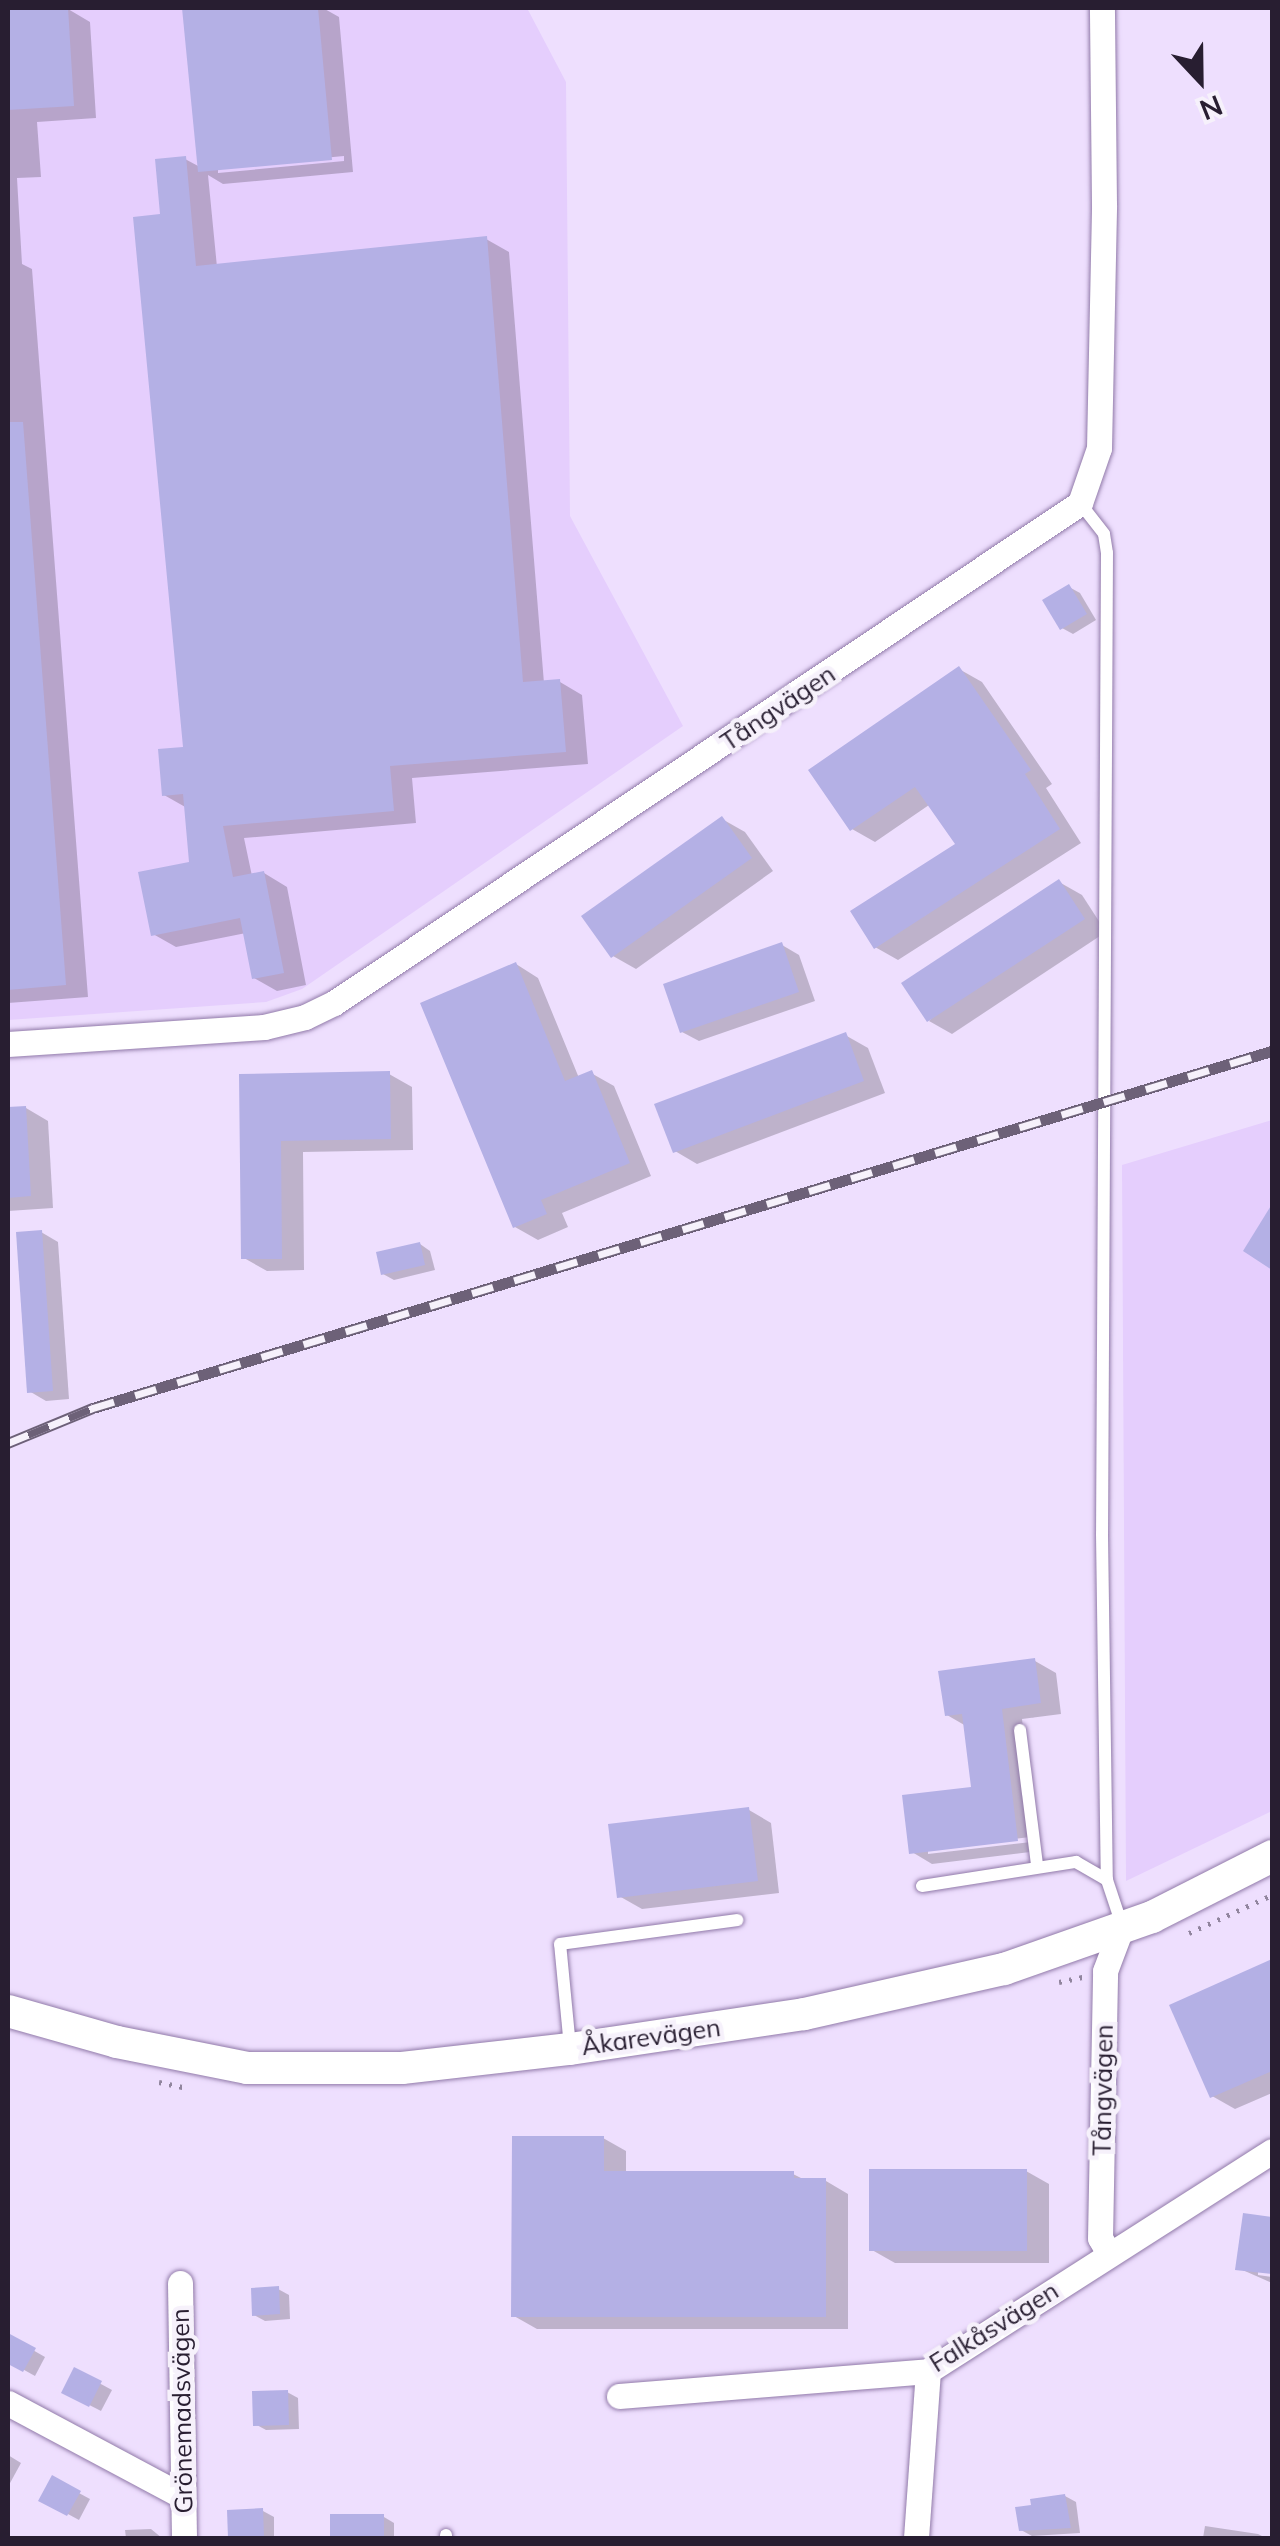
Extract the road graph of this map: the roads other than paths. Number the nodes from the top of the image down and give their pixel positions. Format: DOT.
graph roads {
  1 [pos="1102,8"];
  2 [pos="1080,503"];
  3 [pos="8,1044"];
  4 [pos="1020,1730"];
  5 [pos="1272,1856"];
  6 [pos="1037,1865"];
  7 [pos="1107,1880"];
  8 [pos="922,1886"];
  9 [pos="737,1920"];
  10 [pos="1122,1926"];
  11 [pos="8,2011"];
  12 [pos="570,2049"];
  13 [pos="1272,2150"];
  14 [pos="1110,2254"];
  15 [pos="180,2283"];
  16 [pos="928,2371"];
  17 [pos="620,2396"];
  18 [pos="8,2403"];
  19 [pos="182,2496"];
  20 [pos="184,2538"];
  21 [pos="916,2538"];
  1 -- 2 [label="street"];
  2 -- 3 [label="street, Tångvägen"];
  2 -- 7 [label="lane"];
  4 -- 6 [label="lane"];
  5 -- 10 [label="street, Åkarevägen"];
  6 -- 7 [label="lane"];
  6 -- 8 [label="lane"];
  7 -- 10 [label="lane"];
  9 -- 12 [label="lane"];
  10 -- 12 [label="street, Åkarevägen"];
  10 -- 14 [label="street, Tångvägen"];
  11 -- 12 [label="street, Åkarevägen"];
  13 -- 14 [label="street, Falkåsvägen"];
  14 -- 16 [label="street, Falkåsvägen"];
  15 -- 19 [label="street, Grönemadsvägen"];
  16 -- 17 [label="street, Falkåsvägen"];
  16 -- 21 [label="street"];
  18 -- 19 [label="street"];
  19 -- 20 [label="street, Grönemadsvägen"];
}
